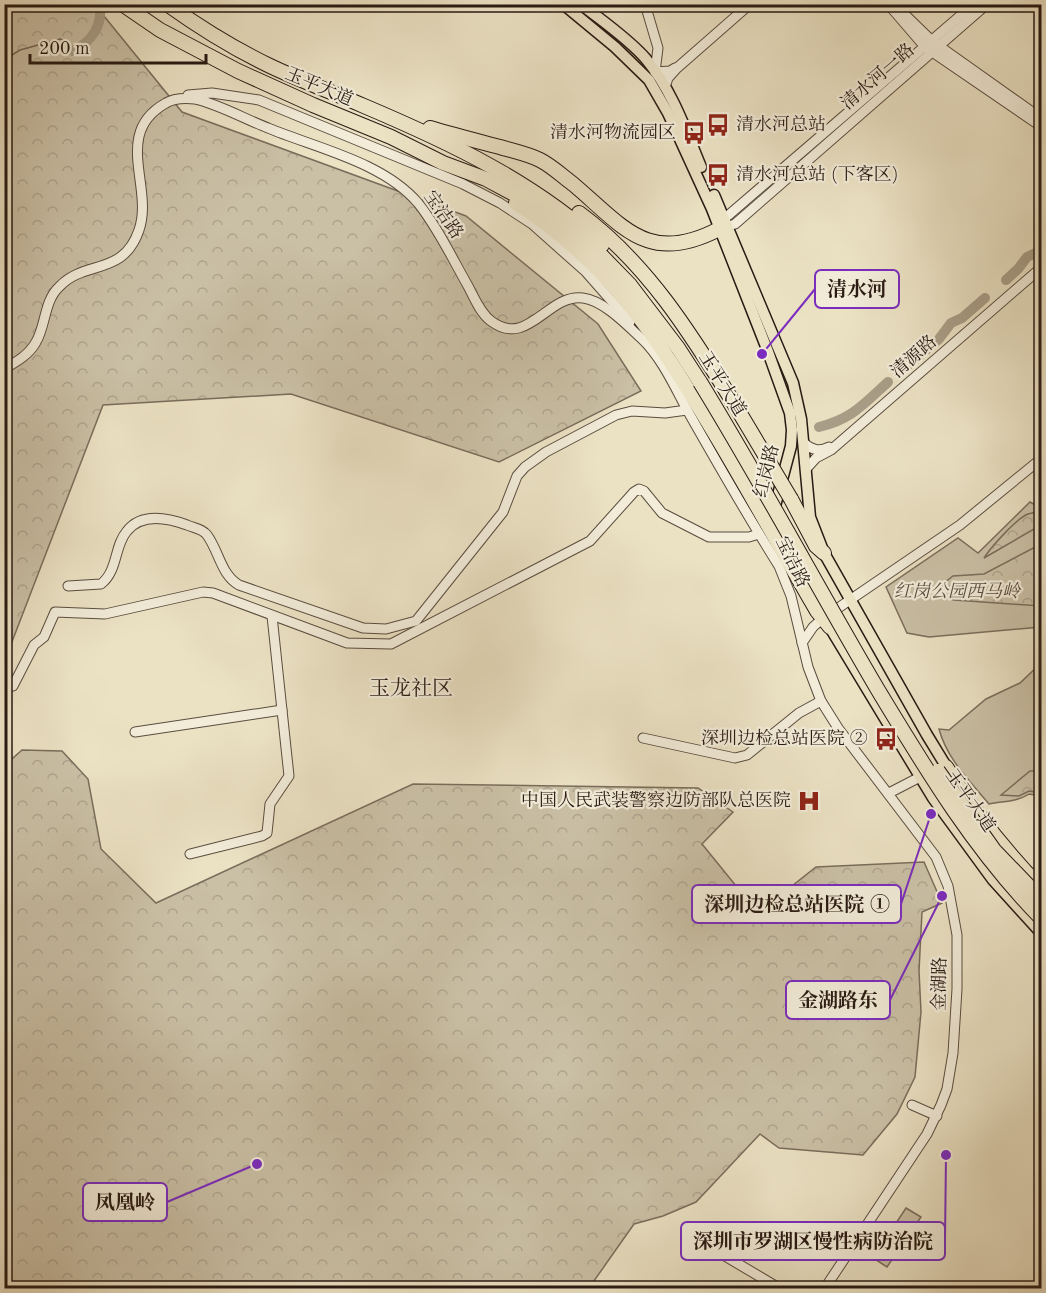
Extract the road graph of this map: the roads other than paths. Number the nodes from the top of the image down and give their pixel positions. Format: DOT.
graph roads {
  1 [pos="122,4"];
  2 [pos="167,4"];
  3 [pos="563,4"];
  4 [pos="581,4"];
  5 [pos="645,4"];
  6 [pos="750,4"];
  7 [pos="888,4"];
  8 [pos="894,4"];
  9 [pos="974,4"];
  10 [pos="987,4"];
  11 [pos="932,47"];
  12 [pos="677,68"];
  13 [pos="655,72"];
  14 [pos="665,87"];
  15 [pos="172,99"];
  16 [pos="367,107"];
  17 [pos="1041,119"];
  18 [pos="421,126"];
  19 [pos="1041,127"];
  20 [pos="443,163"];
  21 [pos="724,225"];
  22 [pos="1041,264"];
  23 [pos="644,341"];
  24 [pos="4,369"];
  25 [pos="704,380"];
  26 [pos="687,411"];
  27 [pos="804,443"];
  28 [pos="1041,458"];
  29 [pos="806,469"];
  30 [pos="759,534"];
  31 [pos="824,553"];
  32 [pos="68,586"];
  33 [pos="850,599"];
  34 [pos="272,616"];
  35 [pos="796,618"];
  36 [pos="823,622"];
  37 [pos="802,643"];
  38 [pos="13,686"];
  39 [pos="821,701"];
  40 [pos="282,710"];
  41 [pos="135,732"];
  42 [pos="643,738"];
  43 [pos="946,768"];
  44 [pos="920,777"];
  45 [pos="889,793"];
  46 [pos="190,854"];
  47 [pos="1041,879"];
  48 [pos="1041,889"];
  49 [pos="1041,900"];
  50 [pos="1041,919"];
  51 [pos="1041,934"];
  52 [pos="912,1105"];
  53 [pos="937,1116"];
  54 [pos="703,1243"];
  55 [pos="779,1288"];
  56 [pos="825,1288"];
  1 -- 20 [label="highway, 玉平大道"];
  2 -- 16 [label="highway, 玉平大道"];
  3 -- 21 [label="main road, 红岗路"];
  4 -- 13 [label="main road, 红岗路"];
  5 -- 13 [label="street"];
  6 -- 12 [label="street"];
  7 -- 11 [label="street"];
  8 -- 11 [label="street"];
  9 -- 11 [label="street, 清水河一路"];
  10 -- 11 [label="street, 清水河一路"];
  11 -- 17 [label="street"];
  11 -- 19 [label="street"];
  11 -- 21 [label="street, 清水河一路"];
  12 -- 13 [label="street"];
  12 -- 14 [label="street"];
  13 -- 14 [label="main road, 红岗路"];
  14 -- 21 [label="main road, 红岗路"];
  15 -- 23 [label="street"];
  15 -- 23 [label="street, 宝洁路"];
  15 -- 24 [label="street"];
  16 -- 18 [label="highway"];
  16 -- 25 [label="highway, 玉平大道"];
  18 -- 21 [label="highway"];
  18 -- 31 [label="highway, bridge"];
  20 -- 25 [label="highway, 玉平大道"];
  20 -- 36 [label="highway"];
  21 -- 27 [label="main road, 红岗路"];
  21 -- 36 [label="main road, 红岗路"];
  22 -- 27 [label="street, 清源路"];
  22 -- 29 [label="street, 清源路"];
  23 -- 26 [label="street, 宝洁路"];
  25 -- 49 [label="highway, 玉平大道, bridge"];
  25 -- 50 [label="highway, 玉平大道, bridge"];
  26 -- 30 [label="street, 宝洁路"];
  26 -- 32 [label="street"];
  27 -- 29 [label="main road, 红岗路"];
  28 -- 33 [label="street"];
  29 -- 31 [label="main road, 红岗路"];
  30 -- 34 [label="street"];
  30 -- 35 [label="street, 宝洁路"];
  31 -- 33 [label="main road, 红岗路"];
  33 -- 36 [label="street"];
  33 -- 43 [label="main road, 红岗路"];
  34 -- 38 [label="street"];
  34 -- 40 [label="street"];
  35 -- 36 [label="street"];
  35 -- 37 [label="street, 金湖路"];
  36 -- 37 [label="street"];
  36 -- 44 [label="main road, 红岗路"];
  37 -- 39 [label="street, 金湖路"];
  39 -- 42 [label="street"];
  39 -- 45 [label="street, 金湖路"];
  40 -- 41 [label="street"];
  40 -- 46 [label="street"];
  43 -- 47 [label="main road, 红岗路"];
  43 -- 48 [label="highway"];
  44 -- 45 [label="street"];
  44 -- 51 [label="main road, 红岗路"];
  45 -- 53 [label="street, 金湖路"];
  52 -- 53 [label="street"];
  53 -- 56 [label="street, 金湖路"];
  54 -- 55 [label="street"];
}
